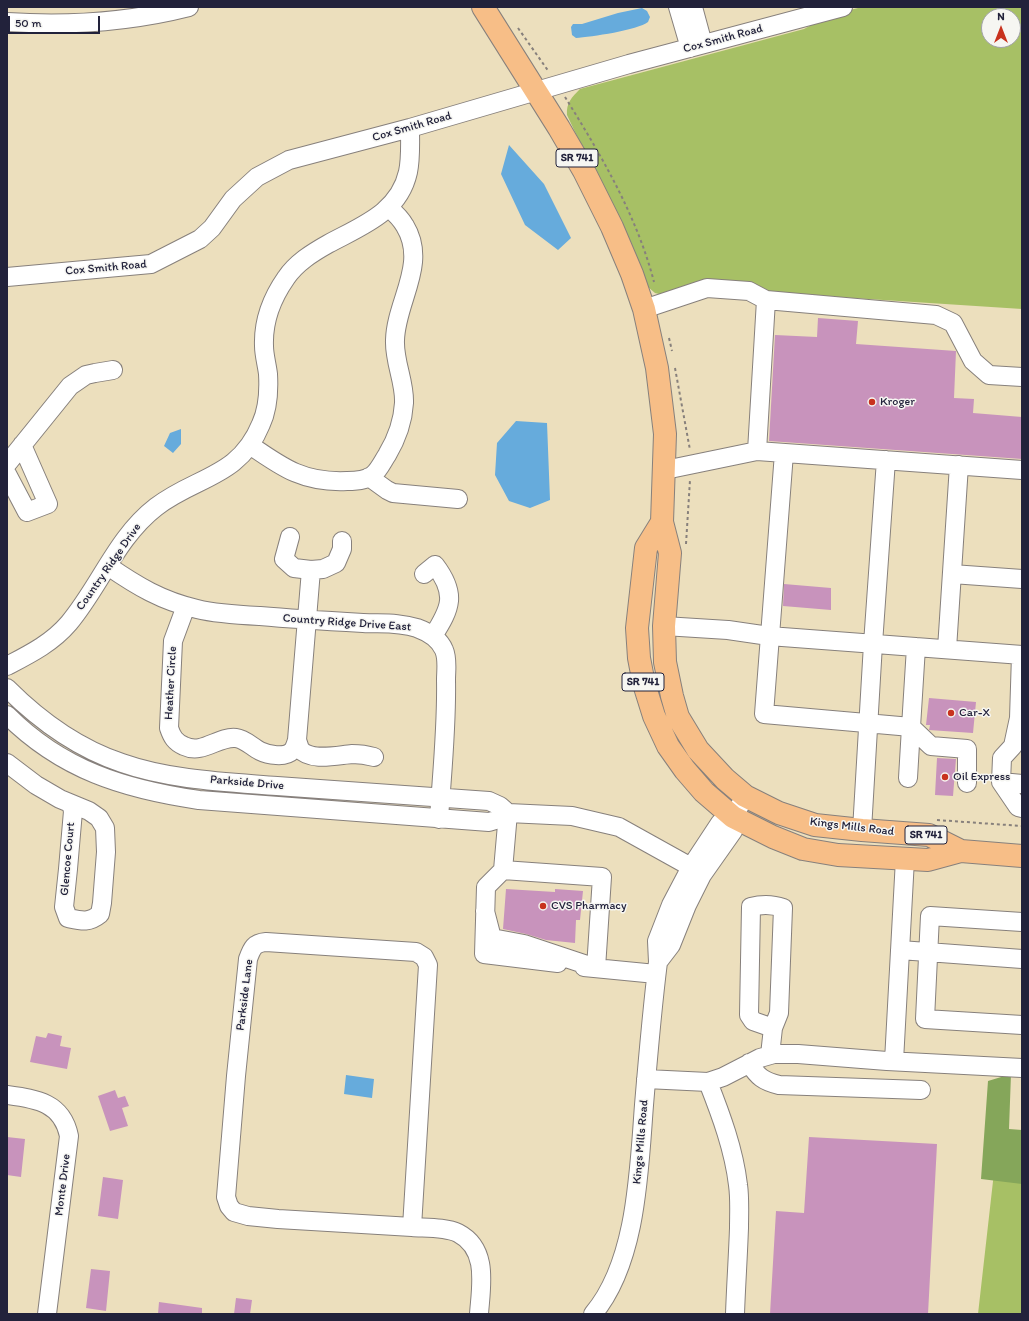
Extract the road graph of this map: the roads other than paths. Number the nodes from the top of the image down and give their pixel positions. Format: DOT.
graph roads {
  1 [pos="189,7"];
  2 [pos="483,7"];
  3 [pos="678,7"];
  4 [pos="693,7"];
  5 [pos="843,7"];
  6 [pos="7,22"];
  7 [pos="696,46"];
  8 [pos="536,91"];
  9 [pos="410,128"];
  10 [pos="389,208"];
  11 [pos="7,277"];
  12 [pos="766,300"];
  13 [pos="652,306"];
  14 [pos="114,370"];
  15 [pos="1022,377"];
  16 [pos="22,445"];
  17 [pos="250,445"];
  18 [pos="757,451"];
  19 [pos="784,453"];
  20 [pos="886,460"];
  21 [pos="7,464"];
  22 [pos="959,465"];
  23 [pos="665,470"];
  24 [pos="1022,470"];
  25 [pos="7,474"];
  26 [pos="369,477"];
  27 [pos="458,499"];
  28 [pos="662,522"];
  29 [pos="290,537"];
  30 [pos="342,541"];
  31 [pos="108,566"];
  32 [pos="311,570"];
  33 [pos="424,574"];
  34 [pos="952,574"];
  35 [pos="1022,579"];
  36 [pos="186,606"];
  37 [pos="306,620"];
  38 [pos="664,626"];
  39 [pos="433,636"];
  40 [pos="769,636"];
  41 [pos="873,644"];
  42 [pos="916,647"];
  43 [pos="947,649"];
  44 [pos="1021,655"];
  45 [pos="7,666"];
  46 [pos="7,688"];
  47 [pos="7,716"];
  48 [pos="1020,719"];
  49 [pos="869,724"];
  50 [pos="911,727"];
  51 [pos="297,740"];
  52 [pos="374,758"];
  53 [pos="7,763"];
  54 [pos="908,778"];
  55 [pos="1001,782"];
  56 [pos="967,783"];
  57 [pos="259,784"];
  58 [pos="1022,784"];
  59 [pos="745,796"];
  60 [pos="440,798"];
  61 [pos="71,804"];
  62 [pos="257,804"];
  63 [pos="1022,808"];
  64 [pos="508,813"];
  65 [pos="439,818"];
  66 [pos="732,819"];
  67 [pos="862,830"];
  68 [pos="961,851"];
  69 [pos="1022,856"];
  70 [pos="905,859"];
  71 [pos="691,867"];
  72 [pos="503,870"];
  73 [pos="1022,922"];
  74 [pos="900,950"];
  75 [pos="928,952"];
  76 [pos="1022,959"];
  77 [pos="596,968"];
  78 [pos="657,968"];
  79 [pos="1022,1025"];
  80 [pos="773,1028"];
  81 [pos="770,1055"];
  82 [pos="894,1061"];
  83 [pos="749,1063"];
  84 [pos="1022,1068"];
  85 [pos="646,1079"];
  86 [pos="708,1082"];
  87 [pos="921,1090"];
  88 [pos="7,1095"];
  89 [pos="412,1227"];
  90 [pos="47,1314"];
  91 [pos="479,1314"];
  92 [pos="592,1314"];
  93 [pos="735,1314"];
  1 -- 6 [label="street"];
  2 -- 8 [label="main road, SR 741"];
  3 -- 7 [label="street"];
  4 -- 7 [label="street"];
  5 -- 7 [label="street, Cox Smith Road"];
  7 -- 8 [label="street, Cox Smith Road"];
  8 -- 9 [label="street, Cox Smith Road"];
  8 -- 13 [label="main road, SR 741"];
  9 -- 10 [label="street, Country Ridge Drive"];
  9 -- 11 [label="street, Cox Smith Road"];
  10 -- 17 [label="street, Country Ridge Drive"];
  10 -- 26 [label="street"];
  12 -- 13 [label="street"];
  12 -- 15 [label="street"];
  12 -- 18 [label="street"];
  13 -- 23 [label="main road, SR 741"];
  14 -- 16 [label="street"];
  16 -- 21 [label="street"];
  16 -- 25 [label="street"];
  17 -- 26 [label="street"];
  17 -- 31 [label="street, Country Ridge Drive"];
  18 -- 19 [label="street"];
  18 -- 23 [label="street"];
  19 -- 20 [label="street"];
  19 -- 40 [label="street"];
  20 -- 22 [label="street"];
  20 -- 41 [label="street"];
  22 -- 24 [label="street"];
  22 -- 34 [label="street"];
  23 -- 28 [label="main road, SR 741"];
  26 -- 27 [label="street"];
  28 -- 38 [label="main road, SR 741"];
  28 -- 66 [label="main road, SR 741"];
  29 -- 32 [label="street"];
  30 -- 32 [label="street"];
  31 -- 36 [label="street, Country Ridge Drive East"];
  31 -- 45 [label="street, Country Ridge Drive"];
  32 -- 37 [label="street"];
  33 -- 39 [label="street"];
  34 -- 35 [label="street"];
  34 -- 43 [label="street"];
  36 -- 37 [label="street, Country Ridge Drive East"];
  36 -- 51 [label="street, Heather Circle"];
  37 -- 39 [label="street, Country Ridge Drive East"];
  37 -- 51 [label="street"];
  38 -- 40 [label="street"];
  38 -- 59 [label="main road, SR 741"];
  39 -- 60 [label="street, Country Ridge Drive East"];
  40 -- 41 [label="street"];
  40 -- 49 [label="street"];
  41 -- 42 [label="street"];
  41 -- 49 [label="street"];
  42 -- 43 [label="street"];
  42 -- 50 [label="street"];
  43 -- 44 [label="street"];
  44 -- 48 [label="street"];
  46 -- 57 [label="street, Parkside Drive"];
  47 -- 62 [label="street, Parkside Drive"];
  48 -- 55 [label="street"];
  49 -- 50 [label="street"];
  49 -- 67 [label="street"];
  50 -- 54 [label="street"];
  50 -- 56 [label="street"];
  51 -- 52 [label="street"];
  53 -- 61 [label="street, Glencoe Court"];
  55 -- 58 [label="street"];
  55 -- 63 [label="street"];
  57 -- 60 [label="street, Parkside Drive"];
  57 -- 62 [label="street"];
  59 -- 66 [label="street, Kings Mills Road"];
  59 -- 67 [label="main road, Kings Mills Road / SR 741"];
  60 -- 64 [label="street, Parkside Drive"];
  60 -- 65 [label="street, Country Ridge Drive East"];
  61 -- 61 [label="street, Glencoe Court"];
  62 -- 65 [label="street, Parkside Drive"];
  64 -- 65 [label="street, Parkside Drive"];
  64 -- 71 [label="street, Parkside Drive"];
  64 -- 72 [label="street"];
  66 -- 70 [label="main road, Kings Mills Road / SR 741"];
  66 -- 71 [label="street, Kings Mills Road"];
  66 -- 78 [label="street, Kings Mills Road"];
  67 -- 68 [label="main road, Kings Mills Road / SR 741"];
  68 -- 69 [label="main road, Kings Mills Road / SR 741"];
  68 -- 70 [label="main road, Kings Mills Road / SR 741"];
  70 -- 74 [label="street"];
  71 -- 78 [label="street, Kings Mills Road"];
  72 -- 77 [label="street"];
  72 -- 77 [label="street"];
  73 -- 75 [label="street"];
  74 -- 75 [label="street"];
  74 -- 82 [label="street"];
  75 -- 76 [label="street"];
  75 -- 79 [label="street"];
  77 -- 78 [label="street"];
  78 -- 85 [label="street, Kings Mills Road"];
  80 -- 80 [label="street"];
  80 -- 81 [label="street"];
  81 -- 82 [label="street"];
  81 -- 83 [label="street"];
  82 -- 84 [label="street"];
  83 -- 86 [label="street"];
  83 -- 87 [label="street"];
  85 -- 86 [label="street"];
  85 -- 92 [label="street, Kings Mills Road"];
  86 -- 93 [label="street"];
  88 -- 90 [label="street, Monte Drive"];
  89 -- 89 [label="street, Parkside Lane"];
  89 -- 91 [label="street, Parkside Lane"];
}
